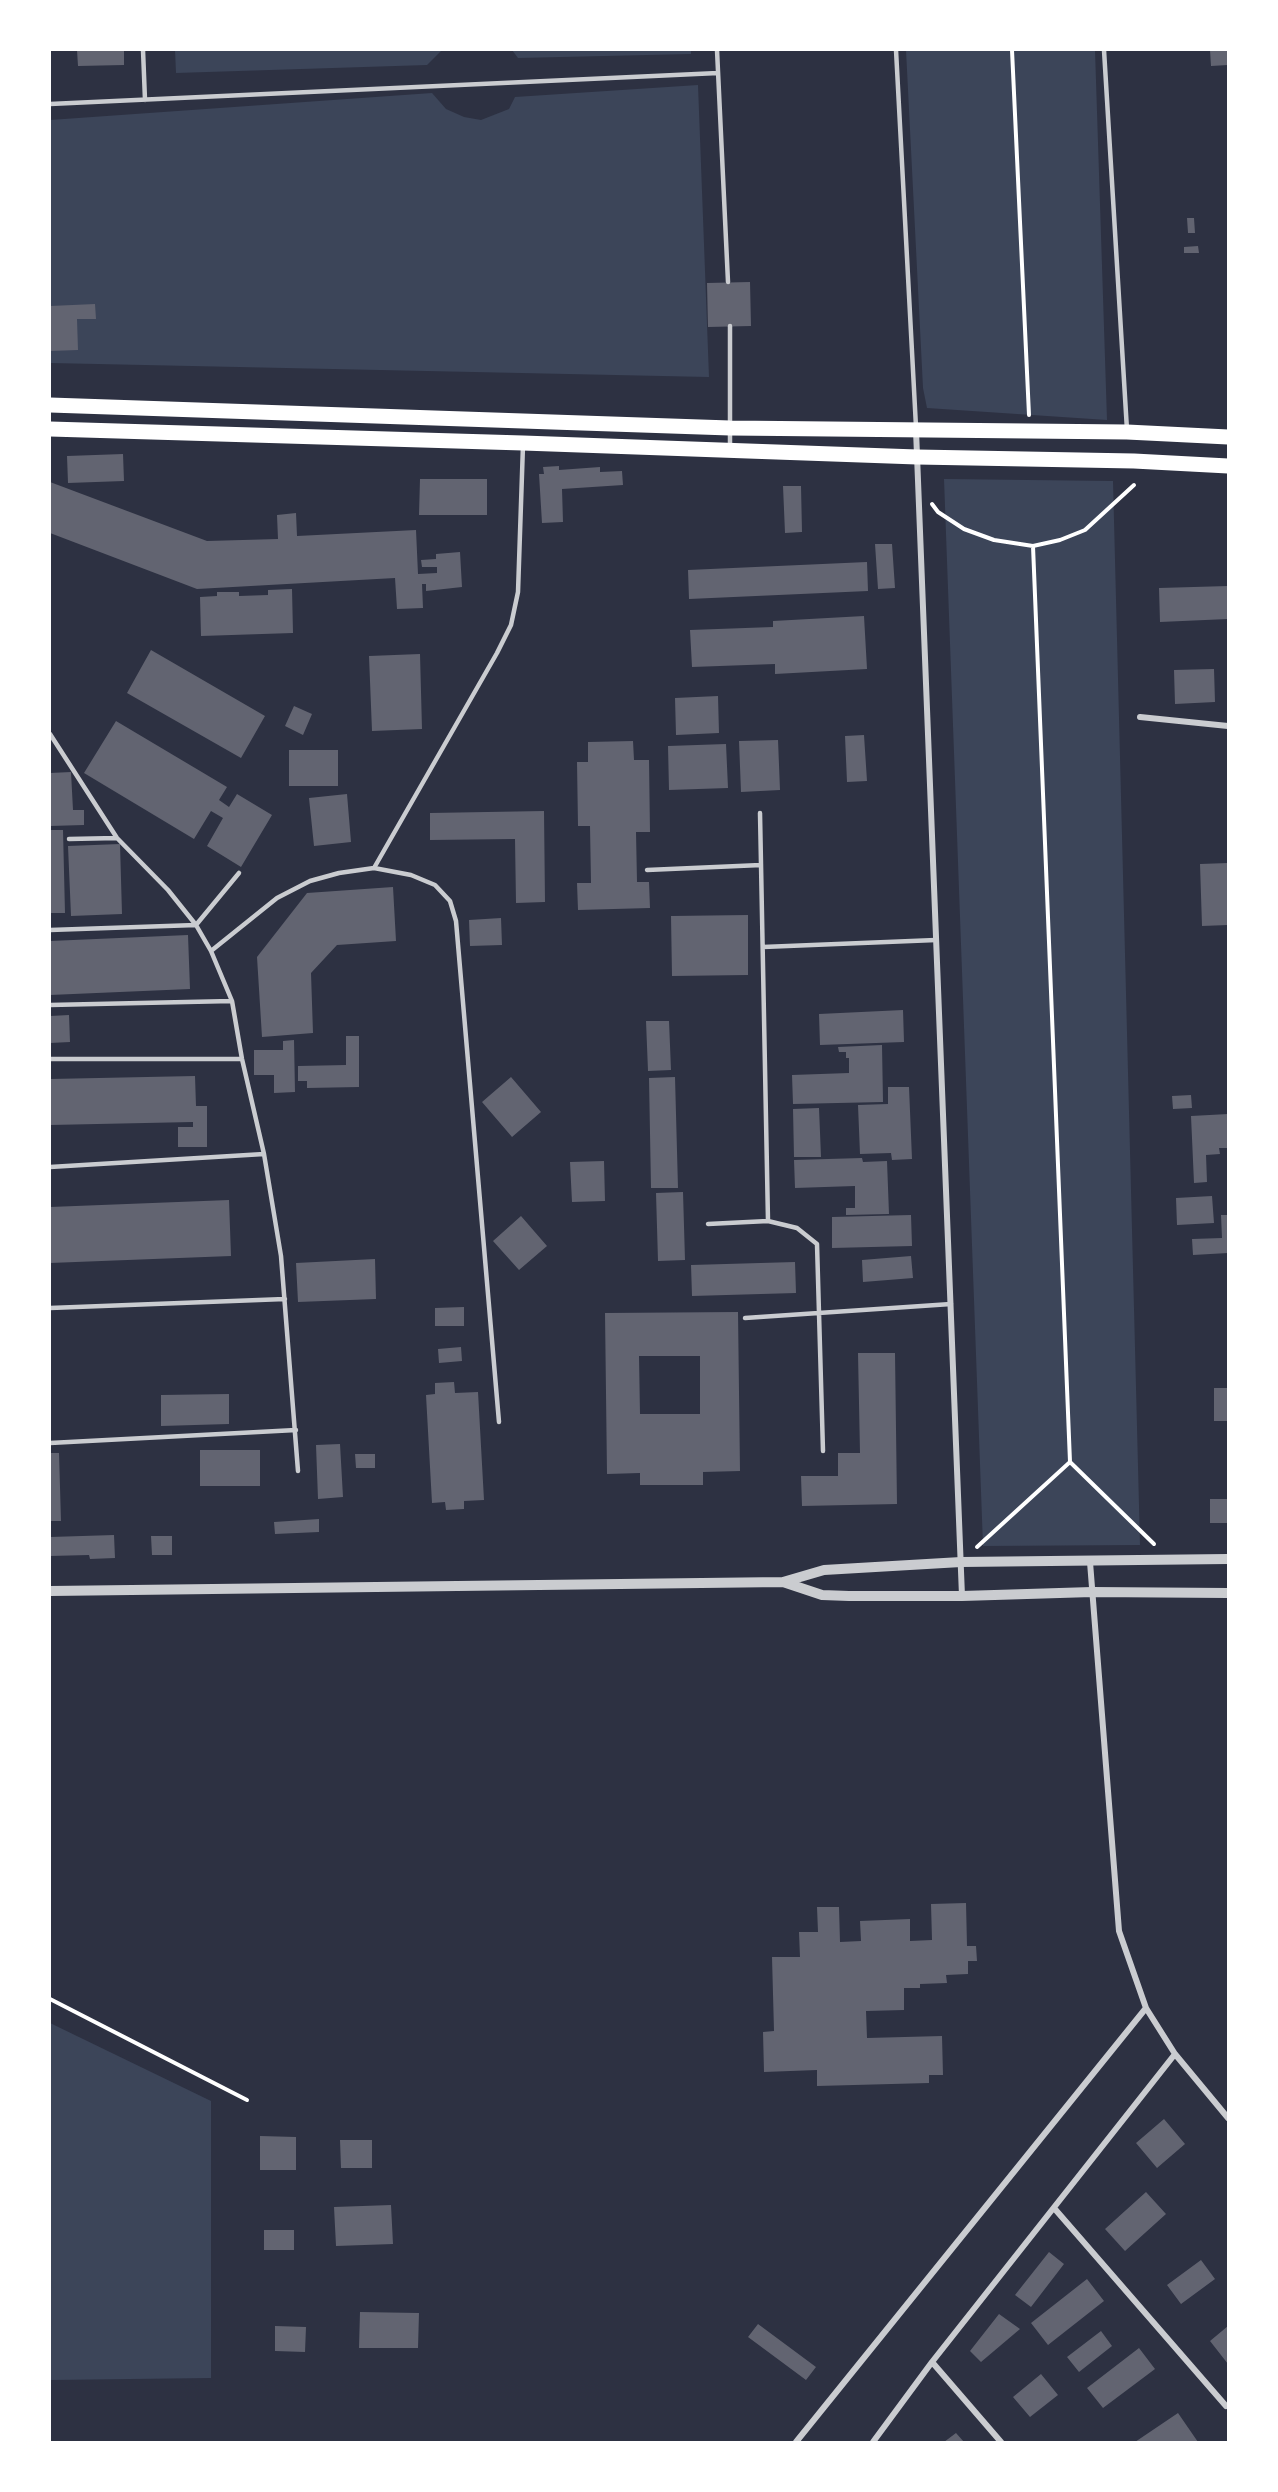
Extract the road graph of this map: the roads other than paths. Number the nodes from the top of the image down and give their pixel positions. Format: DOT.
graph roads {
  1 [pos="143,50"];
  2 [pos="717,50"];
  3 [pos="896,50"];
  4 [pos="1104,50"];
  5 [pos="718,73"];
  6 [pos="145,100"];
  7 [pos="50,104"];
  8 [pos="728,282"];
  9 [pos="730,326"];
  10 [pos="50,405"];
  11 [pos="730,428"];
  12 [pos="50,429"];
  13 [pos="916,429"];
  14 [pos="1127,432"];
  15 [pos="1228,437"];
  16 [pos="523,442"];
  17 [pos="730,451"];
  18 [pos="917,457"];
  19 [pos="1228,466"];
  20 [pos="1140,717"];
  21 [pos="1228,726"];
  22 [pos="50,734"];
  23 [pos="760,813"];
  24 [pos="69,838"];
  25 [pos="117,838"];
  26 [pos="761,865"];
  27 [pos="374,868"];
  28 [pos="646,870"];
  29 [pos="239,873"];
  30 [pos="196,925"];
  31 [pos="50,930"];
  32 [pos="936,940"];
  33 [pos="763,947"];
  34 [pos="211,951"];
  35 [pos="232,1001"];
  36 [pos="50,1005"];
  37 [pos="50,1059"];
  38 [pos="242,1059"];
  39 [pos="264,1154"];
  40 [pos="50,1167"];
  41 [pos="768,1221"];
  42 [pos="708,1224"];
  43 [pos="285,1299"];
  44 [pos="951,1304"];
  45 [pos="50,1308"];
  46 [pos="818,1314"];
  47 [pos="745,1318"];
  48 [pos="499,1422"];
  49 [pos="296,1430"];
  50 [pos="50,1443"];
  51 [pos="823,1451"];
  52 [pos="298,1471"];
  53 [pos="1228,1559"];
  54 [pos="961,1562"];
  55 [pos="1090,1562"];
  56 [pos="783,1582"];
  57 [pos="50,1591"];
  58 [pos="1092,1592"];
  59 [pos="1228,1593"];
  60 [pos="962,1596"];
  61 [pos="1146,2008"];
  62 [pos="1174,2054"];
  63 [pos="1228,2118"];
  64 [pos="1054,2208"];
  65 [pos="932,2362"];
  66 [pos="1226,2406"];
  67 [pos="796,2442"];
  68 [pos="873,2442"];
  69 [pos="1001,2442"];
  1 -- 6 [label="lane"];
  2 -- 5 [label="lane"];
  3 -- 13 [label="lane"];
  4 -- 14 [label="lane"];
  5 -- 6 [label="lane"];
  5 -- 8 [label="lane"];
  6 -- 7 [label="lane"];
  9 -- 11 [label="lane"];
  10 -- 11 [label="main road"];
  11 -- 13 [label="main road"];
  11 -- 17 [label="lane"];
  12 -- 16 [label="main road"];
  13 -- 14 [label="main road"];
  13 -- 18 [label="street"];
  14 -- 15 [label="main road"];
  16 -- 17 [label="main road"];
  16 -- 27 [label="lane"];
  17 -- 18 [label="main road"];
  18 -- 19 [label="main road"];
  18 -- 32 [label="street"];
  20 -- 21 [label="street"];
  22 -- 25 [label="lane"];
  23 -- 26 [label="lane"];
  24 -- 25 [label="lane"];
  25 -- 30 [label="lane"];
  26 -- 28 [label="lane"];
  26 -- 33 [label="lane"];
  27 -- 34 [label="lane"];
  27 -- 48 [label="lane"];
  29 -- 30 [label="lane"];
  30 -- 31 [label="lane"];
  30 -- 34 [label="lane"];
  32 -- 33 [label="lane"];
  32 -- 44 [label="street"];
  33 -- 41 [label="lane"];
  34 -- 35 [label="lane"];
  35 -- 36 [label="lane"];
  35 -- 38 [label="lane"];
  37 -- 38 [label="lane"];
  38 -- 39 [label="lane"];
  39 -- 40 [label="lane"];
  39 -- 43 [label="lane"];
  41 -- 42 [label="lane"];
  41 -- 46 [label="lane"];
  43 -- 45 [label="lane"];
  43 -- 49 [label="lane"];
  44 -- 46 [label="lane"];
  44 -- 54 [label="street"];
  46 -- 47 [label="lane"];
  46 -- 51 [label="lane"];
  49 -- 50 [label="lane"];
  49 -- 52 [label="lane"];
  53 -- 55 [label="street"];
  54 -- 55 [label="street"];
  54 -- 56 [label="street"];
  54 -- 60 [label="street"];
  55 -- 58 [label="street"];
  56 -- 57 [label="street"];
  56 -- 60 [label="street"];
  58 -- 59 [label="street"];
  58 -- 60 [label="street"];
  58 -- 61 [label="street"];
  61 -- 62 [label="street"];
  61 -- 67 [label="street"];
  62 -- 63 [label="street"];
  62 -- 64 [label="street"];
  64 -- 65 [label="street"];
  64 -- 66 [label="street"];
  65 -- 68 [label="street"];
  65 -- 69 [label="street"];
}
